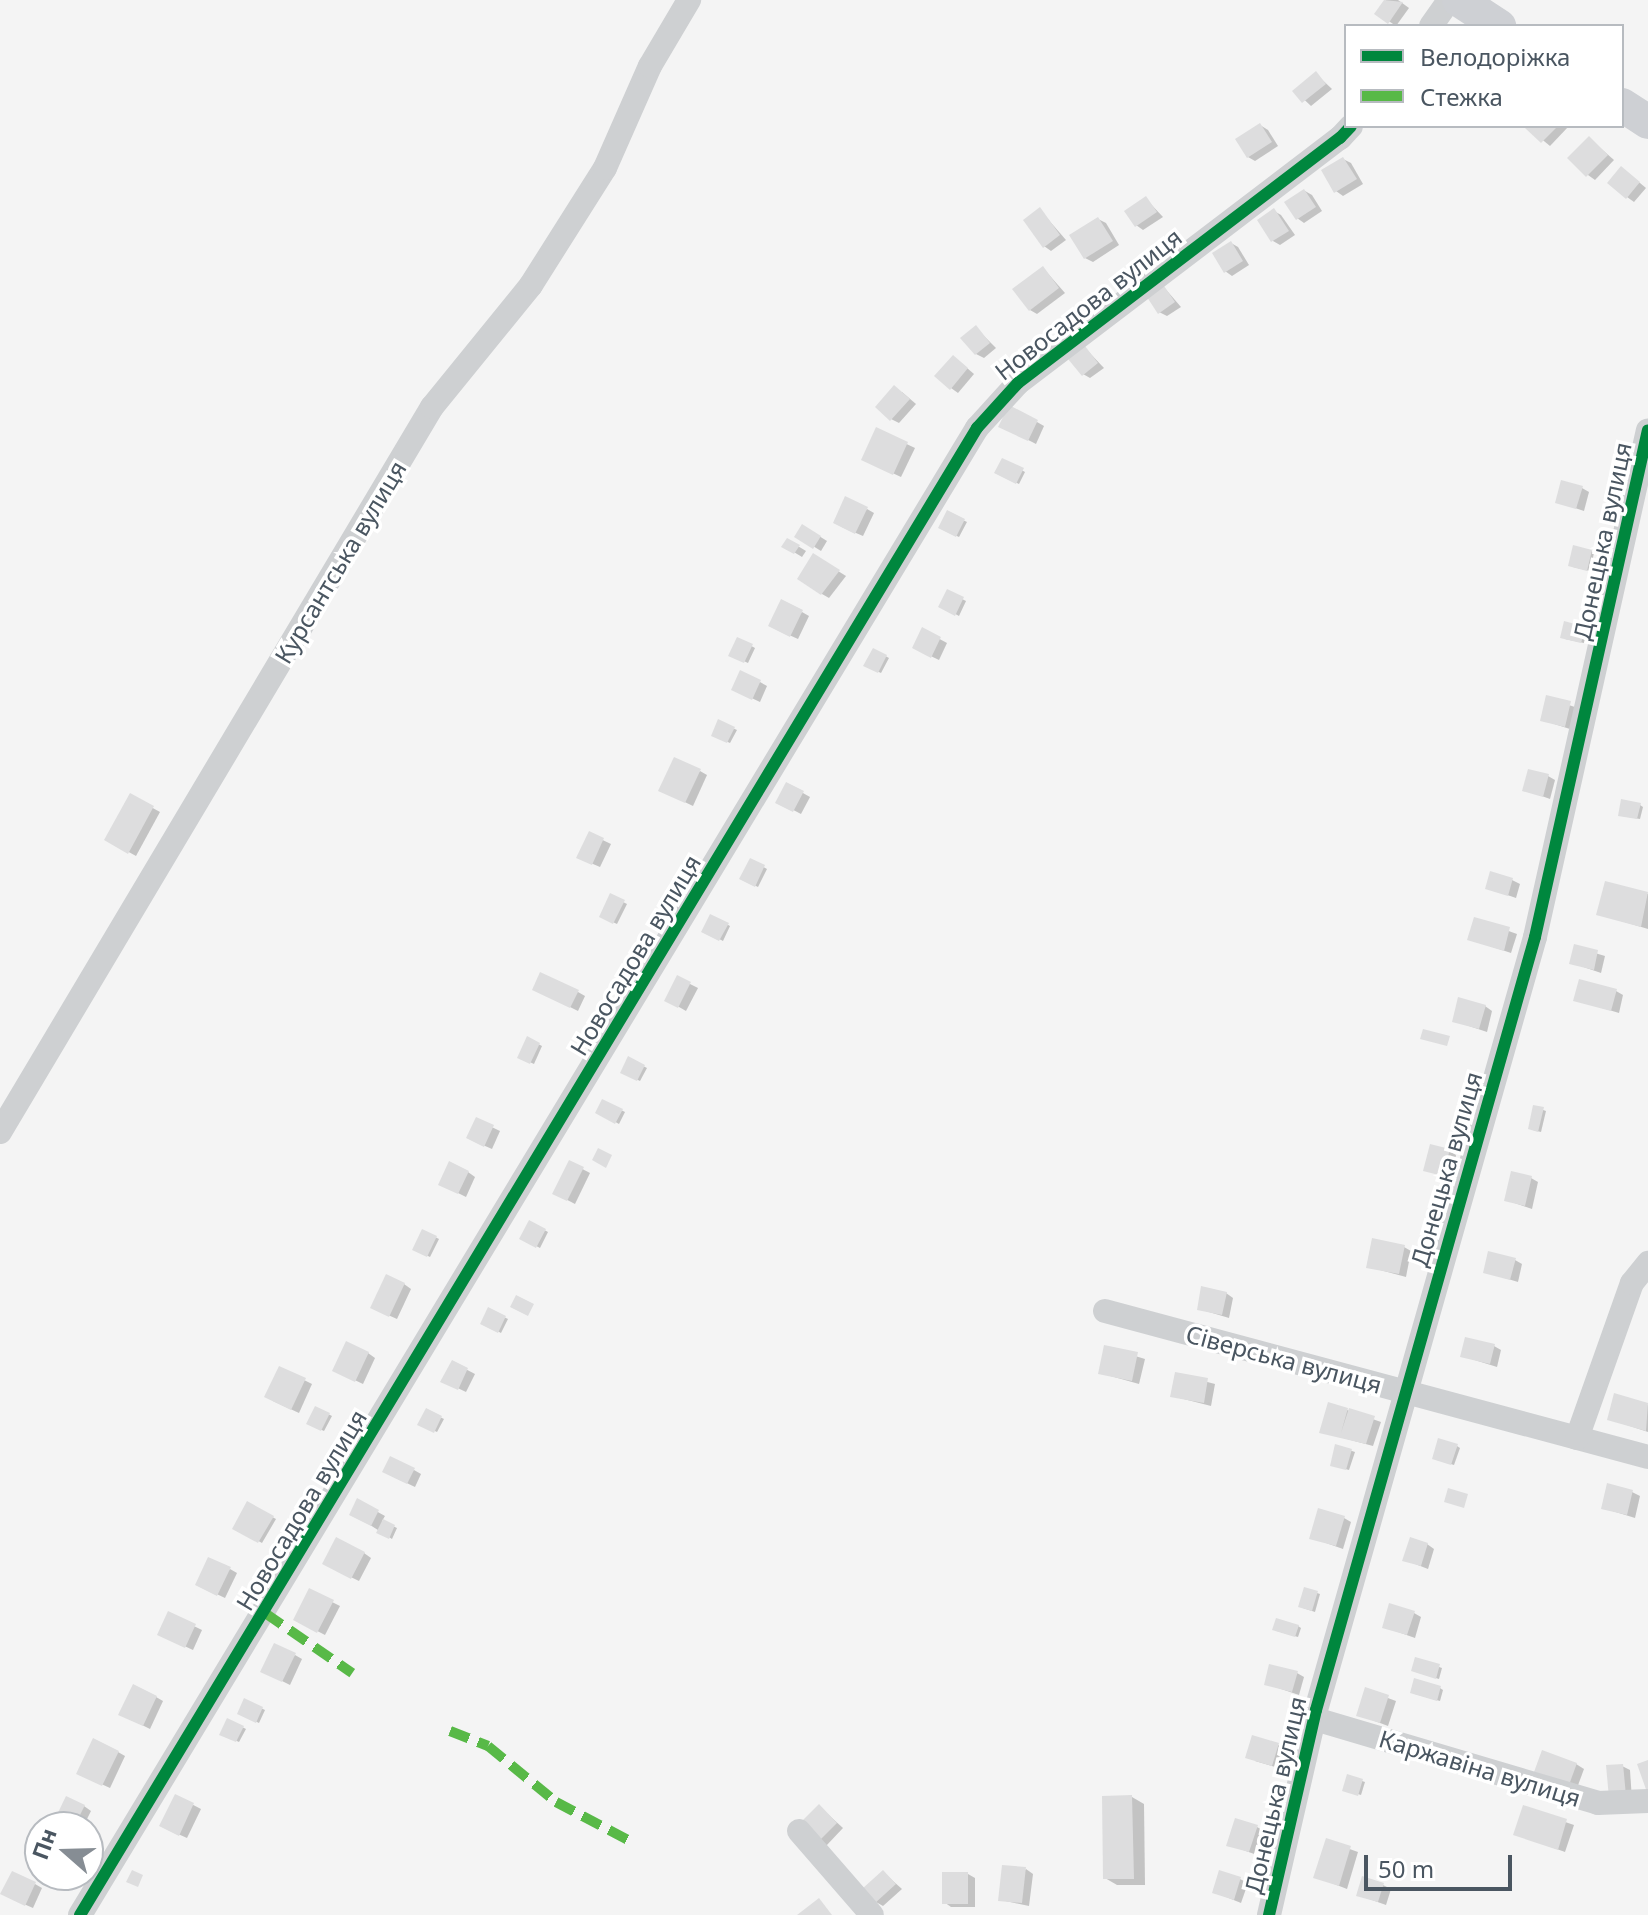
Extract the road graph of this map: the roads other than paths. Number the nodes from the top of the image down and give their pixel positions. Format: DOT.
graph roads {
  1 [pos="689,0"];
  2 [pos="1449,0"];
  3 [pos="1459,0"];
  4 [pos="1432,24"];
  5 [pos="1496,24"];
  6 [pos="1624,106"];
  7 [pos="1648,122"];
  8 [pos="1348,128"];
  9 [pos="1648,430"];
  10 [pos="0,1132"];
  11 [pos="1648,1263"];
  12 [pos="1105,1311"];
  13 [pos="1404,1392"];
  14 [pos="1577,1438"];
  15 [pos="1648,1457"];
  16 [pos="1315,1719"];
  17 [pos="1648,1801"];
  18 [pos="799,1831"];
  19 [pos="80,1915"];
  20 [pos="872,1915"];
  21 [pos="1269,1915"];
  1 -- 10 [label="street, Курсантська вулиця"];
  2 -- 4 [label="street"];
  3 -- 5 [label="main road"];
  6 -- 7 [label="main road"];
  8 -- 19 [label="street, Новосадова вулиця"];
  9 -- 13 [label="street, Донецька вулиця"];
  11 -- 14 [label="street"];
  12 -- 13 [label="street, Сіверська вулиця"];
  13 -- 14 [label="street, Сіверська вулиця"];
  13 -- 16 [label="street, Донецька вулиця"];
  14 -- 15 [label="street, Сіверська вулиця"];
  16 -- 17 [label="street, Каржавіна вулиця"];
  16 -- 21 [label="street, Донецька вулиця"];
  18 -- 20 [label="street"];
}
